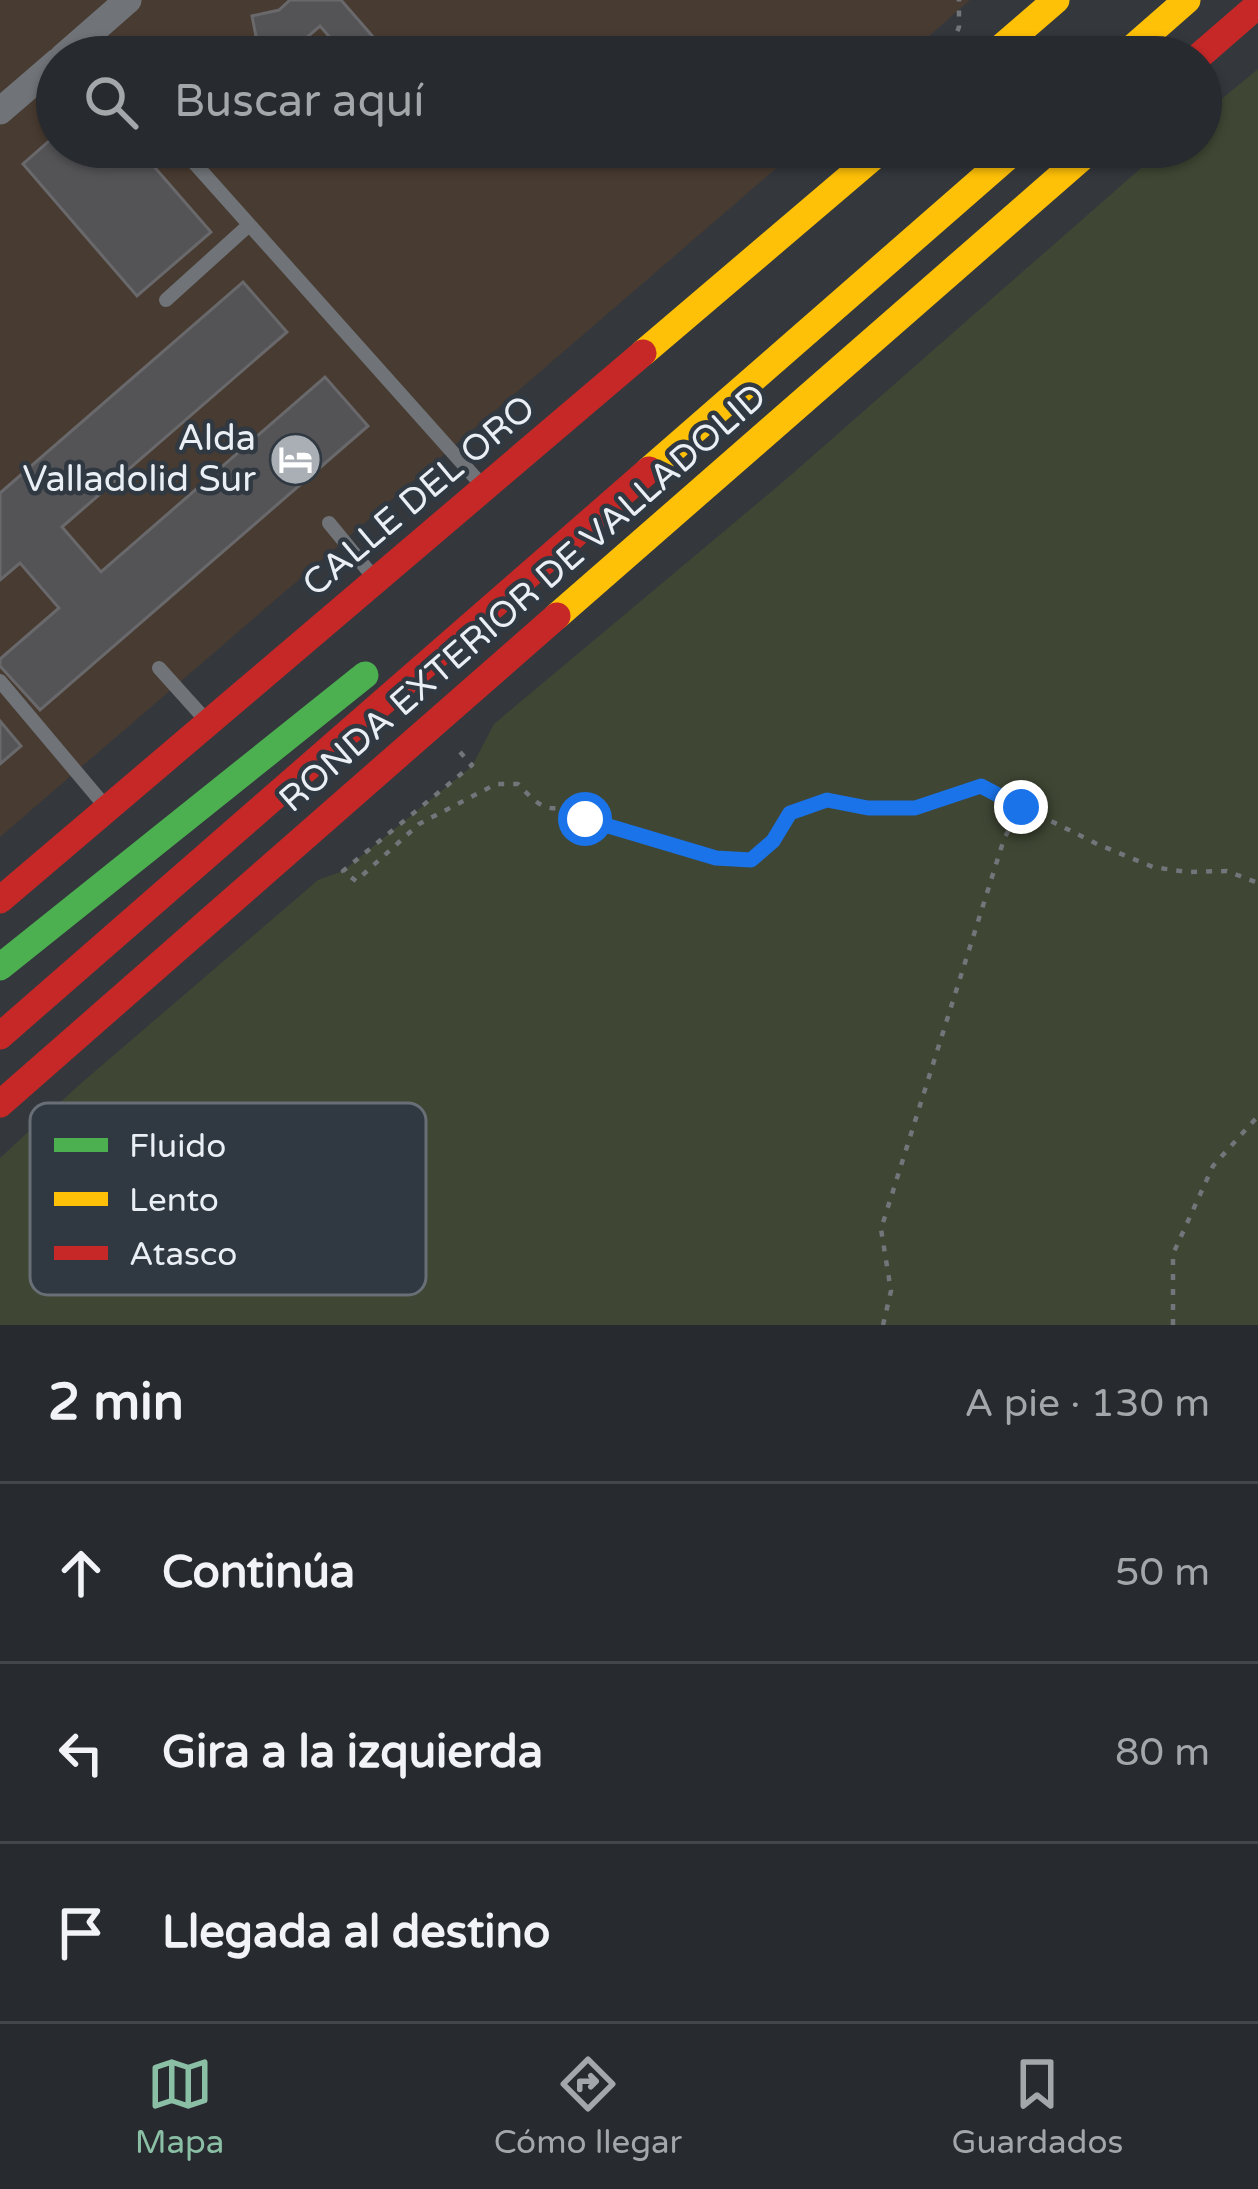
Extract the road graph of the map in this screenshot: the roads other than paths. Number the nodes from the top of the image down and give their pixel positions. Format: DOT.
graph roads {
  1 [pos="128,0"];
  2 [pos="1009,0"];
  3 [pos="1056,0"];
  4 [pos="1187,0"];
  5 [pos="1258,5"];
  6 [pos="1030,23"];
  7 [pos="93,36"];
  8 [pos="1015,36"];
  9 [pos="1146,36"];
  10 [pos="1222,36"];
  11 [pos="36,84"];
  12 [pos="0,111"];
  13 [pos="199,168"];
  14 [pos="860,168"];
  15 [pos="995,168"];
  16 [pos="1070,168"];
  17 [pos="249,225"];
  18 [pos="166,299"];
  19 [pos="485,488"];
  20 [pos="629,488"];
  21 [pos="328,523"];
  22 [pos="376,580"];
  23 [pos="455,604"];
  24 [pos="383,660"];
  25 [pos="159,668"];
  26 [pos="0,681"];
  27 [pos="209,723"];
  28 [pos="108,809"];
  29 [pos="2,898"];
  30 [pos="0,967"];
  31 [pos="86,1032"];
  32 [pos="0,1036"];
  33 [pos="0,1104"];
  34 [pos="0,1115"];
  1 -- 7 [label="street"];
  2 -- 6 [label="main road"];
  3 -- 6 [label="main road"];
  4 -- 9 [label="main road"];
  5 -- 10 [label="main road"];
  6 -- 8 [label="main road"];
  11 -- 12 [label="street"];
  13 -- 17 [label="lane"];
  14 -- 19 [label="main road, CALLE DEL ORO"];
  15 -- 20 [label="main road, RONDA EXTERIOR DE VALLADOLID"];
  16 -- 31 [label="main road, RONDA EXTERIOR DE VALLADOLID"];
  17 -- 18 [label="lane"];
  17 -- 19 [label="lane"];
  19 -- 22 [label="main road, CALLE DEL ORO"];
  20 -- 23 [label="main road"];
  20 -- 32 [label="main road, RONDA EXTERIOR DE VALLADOLID"];
  21 -- 22 [label="lane"];
  22 -- 27 [label="main road, CALLE DEL ORO"];
  24 -- 30 [label="main road"];
  25 -- 27 [label="lane"];
  26 -- 28 [label="lane"];
  27 -- 28 [label="main road, CALLE DEL ORO"];
  28 -- 29 [label="main road, CALLE DEL ORO"];
  31 -- 33 [label="main road, RONDA EXTERIOR DE VALLADOLID"];
  31 -- 34 [label="main road"];
}
